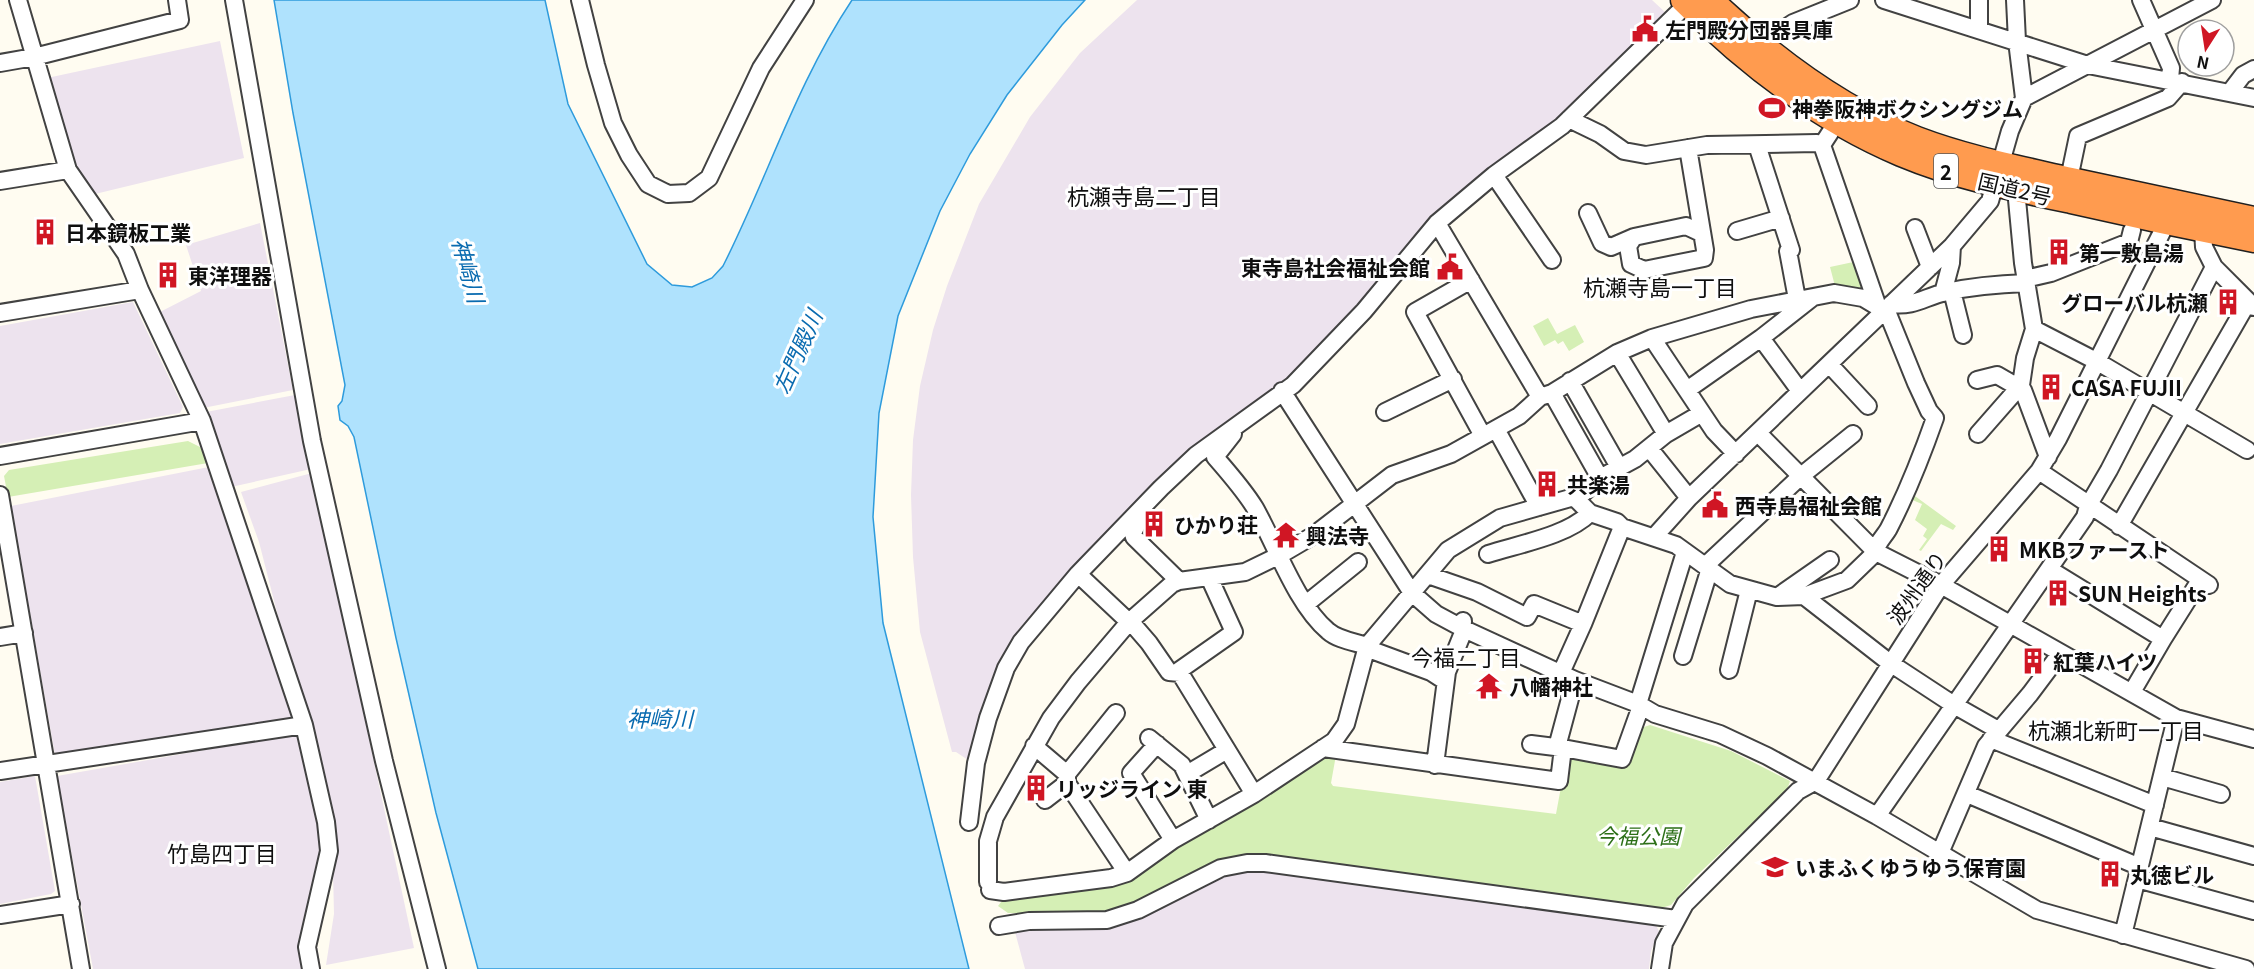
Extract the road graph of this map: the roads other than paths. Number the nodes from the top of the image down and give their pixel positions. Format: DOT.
graph roads {
  1 [pos="18,0"];
  2 [pos="177,0"];
  3 [pos="234,0"];
  4 [pos="580,0"];
  5 [pos="805,0"];
  6 [pos="1711,0"];
  7 [pos="1850,0"];
  8 [pos="1884,0"];
  9 [pos="1979,0"];
  10 [pos="2015,0"];
  11 [pos="2141,0"];
  12 [pos="2212,0"];
  13 [pos="1685,2"];
  14 [pos="1927,7"];
  15 [pos="1979,30"];
  16 [pos="2154,31"];
  17 [pos="2017,41"];
  18 [pos="1761,44"];
  19 [pos="34,57"];
  20 [pos="0,63"];
  21 [pos="2088,65"];
  22 [pos="2254,69"];
  23 [pos="2176,81"];
  24 [pos="2230,92"];
  25 [pos="2024,98"];
  26 [pos="2254,98"];
  27 [pos="1569,119"];
  28 [pos="1837,122"];
  29 [pos="1757,145"];
  30 [pos="1822,145"];
  31 [pos="1688,148"];
  32 [pos="68,170"];
  33 [pos="1494,175"];
  34 [pos="2002,178"];
  35 [pos="2069,179"];
  36 [pos="0,181"];
  37 [pos="2170,212"];
  38 [pos="1588,213"];
  39 [pos="1781,218"];
  40 [pos="2254,219"];
  41 [pos="1437,223"];
  42 [pos="1915,228"];
  43 [pos="2132,230"];
  44 [pos="2204,230"];
  45 [pos="1737,231"];
  46 [pos="1701,232"];
  47 [pos="1635,237"];
  48 [pos="2254,240"];
  49 [pos="1952,246"];
  50 [pos="1552,260"];
  51 [pos="1930,267"];
  52 [pos="2214,267"];
  53 [pos="1471,280"];
  54 [pos="2026,281"];
  55 [pos="140,290"];
  56 [pos="1948,292"];
  57 [pos="1815,296"];
  58 [pos="1797,299"];
  59 [pos="2251,304"];
  60 [pos="1884,308"];
  61 [pos="0,313"];
  62 [pos="2034,329"];
  63 [pos="1963,335"];
  64 [pos="1652,338"];
  65 [pos="1761,338"];
  66 [pos="1617,353"];
  67 [pos="2098,362"];
  68 [pos="1830,364"];
  69 [pos="1453,379"];
  70 [pos="1977,380"];
  71 [pos="1570,381"];
  72 [pos="2019,387"];
  73 [pos="1687,390"];
  74 [pos="1282,391"];
  75 [pos="1800,391"];
  76 [pos="2150,392"];
  77 [pos="1546,395"];
  78 [pos="1947,405"];
  79 [pos="1868,406"];
  80 [pos="1386,412"];
  81 [pos="1702,413"];
  82 [pos="2185,413"];
  83 [pos="1935,418"];
  84 [pos="202,421"];
  85 [pos="1241,421"];
  86 [pos="1490,432"];
  87 [pos="1758,433"];
  88 [pos="1666,434"];
  89 [pos="1853,434"];
  90 [pos="1978,434"];
  91 [pos="1649,448"];
  92 [pos="2247,450"];
  93 [pos="1736,454"];
  94 [pos="1196,455"];
  95 [pos="0,456"];
  96 [pos="1216,458"];
  97 [pos="2043,464"];
  98 [pos="1619,467"];
  99 [pos="1801,476"];
  100 [pos="1600,478"];
  101 [pos="0,495"];
  102 [pos="1574,497"];
  103 [pos="1689,498"];
  104 [pos="1355,502"];
  105 [pos="2088,506"];
  106 [pos="1539,507"];
  107 [pos="1140,509"];
  108 [pos="1590,513"];
  109 [pos="2119,526"];
  110 [pos="1622,527"];
  111 [pos="1654,537"];
  112 [pos="1685,552"];
  113 [pos="1876,552"];
  114 [pos="1488,554"];
  115 [pos="1280,555"];
  116 [pos="1830,560"];
  117 [pos="1358,562"];
  118 [pos="1708,567"];
  119 [pos="2049,569"];
  120 [pos="1078,574"];
  121 [pos="1428,575"];
  122 [pos="1209,577"];
  123 [pos="1179,581"];
  124 [pos="1941,585"];
  125 [pos="1749,590"];
  126 [pos="1412,593"];
  127 [pos="1804,596"];
  128 [pos="1777,597"];
  129 [pos="1306,604"];
  130 [pos="1130,621"];
  131 [pos="1463,624"];
  132 [pos="1583,624"];
  133 [pos="2010,625"];
  134 [pos="24,633"];
  135 [pos="0,637"];
  136 [pos="2163,639"];
  137 [pos="1366,647"];
  138 [pos="2060,654"];
  139 [pos="1683,656"];
  140 [pos="1890,663"];
  141 [pos="1729,669"];
  142 [pos="1177,672"];
  143 [pos="1568,676"];
  144 [pos="1445,681"];
  145 [pos="2132,692"];
  146 [pos="1639,705"];
  147 [pos="1954,705"];
  148 [pos="1116,713"];
  149 [pos="2176,718"];
  150 [pos="304,725"];
  151 [pos="1995,735"];
  152 [pos="2254,739"];
  153 [pos="1531,744"];
  154 [pos="1034,746"];
  155 [pos="1323,748"];
  156 [pos="1560,748"];
  157 [pos="1227,750"];
  158 [pos="46,764"];
  159 [pos="1435,765"];
  160 [pos="0,771"];
  161 [pos="1187,774"];
  162 [pos="2162,777"];
  163 [pos="1067,778"];
  164 [pos="1816,781"];
  165 [pos="1254,794"];
  166 [pos="1967,794"];
  167 [pos="2221,794"];
  168 [pos="1045,800"];
  169 [pos="2155,806"];
  170 [pos="1877,816"];
  171 [pos="1209,820"];
  172 [pos="969,822"];
  173 [pos="2150,827"];
  174 [pos="1173,840"];
  175 [pos="1940,853"];
  176 [pos="2254,856"];
  177 [pos="1127,873"];
  178 [pos="2138,873"];
  179 [pos="71,904"];
  180 [pos="2254,912"];
  181 [pos="0,915"];
  182 [pos="1676,919"];
  183 [pos="999,926"];
  184 [pos="2123,935"];
  185 [pos="81,969"];
  186 [pos="311,969"];
  187 [pos="436,969"];
  188 [pos="1660,969"];
  189 [pos="2246,969"];
  1 -- 19 [label="street"];
  2 -- 19 [label="street"];
  3 -- 187 [label="street"];
  4 -- 5 [label="street"];
  6 -- 18 [label="highway, 国道2号 / 2"];
  7 -- 18 [label="street"];
  8 -- 14 [label="street"];
  9 -- 15 [label="street"];
  10 -- 17 [label="street"];
  11 -- 16 [label="street"];
  12 -- 16 [label="street"];
  13 -- 27 [label="street"];
  13 -- 28 [label="highway, 国道2号 / 2"];
  14 -- 15 [label="street"];
  15 -- 17 [label="street"];
  16 -- 21 [label="street"];
  16 -- 23 [label="street"];
  17 -- 21 [label="street"];
  17 -- 25 [label="street"];
  18 -- 34 [label="highway, 国道2号 / 2"];
  19 -- 20 [label="street"];
  19 -- 32 [label="street"];
  21 -- 23 [label="street"];
  21 -- 25 [label="street"];
  22 -- 24 [label="street"];
  23 -- 24 [label="street"];
  23 -- 35 [label="street"];
  24 -- 26 [label="street"];
  25 -- 34 [label="street"];
  27 -- 31 [label="street"];
  27 -- 33 [label="street"];
  28 -- 30 [label="street"];
  28 -- 34 [label="highway, 国道2号 / 2"];
  29 -- 30 [label="street"];
  29 -- 31 [label="street"];
  29 -- 39 [label="street"];
  30 -- 60 [label="street"];
  31 -- 46 [label="street"];
  32 -- 36 [label="street"];
  32 -- 55 [label="street"];
  33 -- 41 [label="street"];
  33 -- 50 [label="street"];
  34 -- 35 [label="highway, 国道2号 / 2"];
  34 -- 37 [label="highway, 国道2号 / 2"];
  34 -- 49 [label="street"];
  34 -- 54 [label="street"];
  35 -- 37 [label="highway, 国道2号 / 2"];
  37 -- 40 [label="highway, 国道2号 / 2"];
  37 -- 44 [label="highway, 国道2号 / 2"];
  37 -- 67 [label="street, 波州通り"];
  38 -- 47 [label="street"];
  39 -- 45 [label="street"];
  39 -- 58 [label="street"];
  41 -- 53 [label="street"];
  41 -- 74 [label="street"];
  42 -- 51 [label="street"];
  43 -- 54 [label="street"];
  44 -- 48 [label="highway, 国道2号 / 2"];
  44 -- 52 [label="street"];
  46 -- 47 [label="street"];
  46 -- 47 [label="street"];
  49 -- 51 [label="street"];
  49 -- 56 [label="street"];
  51 -- 60 [label="street"];
  52 -- 59 [label="street"];
  52 -- 76 [label="street"];
  53 -- 69 [label="street"];
  53 -- 77 [label="street"];
  54 -- 56 [label="street"];
  54 -- 62 [label="street"];
  55 -- 61 [label="street"];
  55 -- 84 [label="street"];
  56 -- 60 [label="street"];
  56 -- 63 [label="street"];
  57 -- 58 [label="street"];
  57 -- 60 [label="street"];
  57 -- 65 [label="street"];
  58 -- 64 [label="street"];
  59 -- 82 [label="street"];
  60 -- 68 [label="street"];
  60 -- 83 [label="street"];
  62 -- 67 [label="street"];
  62 -- 72 [label="street"];
  64 -- 66 [label="street"];
  64 -- 73 [label="street"];
  65 -- 73 [label="street"];
  65 -- 75 [label="street"];
  66 -- 71 [label="street"];
  66 -- 88 [label="street"];
  67 -- 76 [label="street"];
  67 -- 97 [label="street, 波州通り"];
  68 -- 75 [label="street"];
  68 -- 79 [label="street"];
  69 -- 80 [label="street"];
  69 -- 86 [label="street"];
  70 -- 72 [label="street"];
  71 -- 77 [label="street"];
  71 -- 98 [label="street"];
  72 -- 90 [label="street"];
  72 -- 97 [label="street"];
  73 -- 81 [label="street"];
  74 -- 85 [label="street"];
  74 -- 104 [label="street"];
  75 -- 87 [label="street"];
  76 -- 82 [label="street"];
  76 -- 105 [label="street"];
  77 -- 86 [label="street"];
  77 -- 100 [label="street"];
  78 -- 83 [label="street"];
  81 -- 88 [label="street"];
  81 -- 93 [label="street"];
  82 -- 92 [label="street"];
  82 -- 109 [label="street"];
  83 -- 113 [label="street"];
  84 -- 95 [label="street"];
  84 -- 150 [label="street"];
  85 -- 94 [label="street"];
  85 -- 96 [label="street"];
  86 -- 104 [label="street"];
  86 -- 106 [label="street"];
  87 -- 93 [label="street"];
  87 -- 99 [label="street"];
  88 -- 91 [label="street"];
  89 -- 99 [label="street"];
  91 -- 98 [label="street"];
  91 -- 103 [label="street"];
  93 -- 103 [label="street"];
  94 -- 96 [label="street"];
  94 -- 107 [label="street"];
  96 -- 115 [label="street"];
  97 -- 105 [label="street"];
  97 -- 124 [label="street, 波州通り"];
  98 -- 100 [label="street"];
  99 -- 113 [label="street"];
  99 -- 118 [label="street"];
  100 -- 102 [label="street"];
  101 -- 134 [label="street"];
  102 -- 106 [label="street"];
  102 -- 108 [label="street"];
  103 -- 111 [label="street"];
  104 -- 115 [label="street"];
  104 -- 126 [label="street"];
  105 -- 109 [label="street"];
  105 -- 119 [label="street"];
  106 -- 121 [label="street"];
  107 -- 120 [label="street"];
  107 -- 123 [label="street"];
  108 -- 110 [label="street"];
  108 -- 114 [label="street"];
  109 -- 136 [label="street"];
  110 -- 111 [label="street"];
  110 -- 132 [label="street"];
  111 -- 112 [label="street"];
  112 -- 118 [label="street"];
  112 -- 146 [label="street"];
  113 -- 124 [label="street"];
  113 -- 127 [label="street"];
  115 -- 122 [label="street"];
  115 -- 129 [label="street"];
  116 -- 128 [label="street"];
  117 -- 129 [label="street"];
  118 -- 125 [label="street"];
  118 -- 139 [label="street"];
  119 -- 133 [label="street"];
  119 -- 136 [label="street"];
  120 -- 130 [label="street"];
  120 -- 172 [label="street"];
  121 -- 126 [label="street"];
  121 -- 132 [label="street"];
  122 -- 123 [label="street"];
  122 -- 142 [label="street"];
  123 -- 130 [label="street"];
  124 -- 133 [label="street"];
  124 -- 140 [label="street, 波州通り"];
  125 -- 128 [label="street"];
  125 -- 141 [label="street"];
  126 -- 131 [label="street"];
  126 -- 137 [label="street"];
  127 -- 128 [label="street"];
  127 -- 140 [label="street"];
  129 -- 137 [label="street"];
  130 -- 142 [label="street"];
  130 -- 154 [label="street"];
  131 -- 143 [label="street"];
  131 -- 144 [label="street"];
  132 -- 143 [label="street"];
  133 -- 138 [label="street"];
  133 -- 147 [label="street"];
  134 -- 135 [label="street"];
  134 -- 158 [label="street"];
  136 -- 145 [label="street"];
  137 -- 144 [label="street"];
  137 -- 155 [label="street"];
  138 -- 145 [label="street"];
  138 -- 151 [label="street"];
  140 -- 147 [label="street"];
  140 -- 164 [label="street, 波州通り"];
  142 -- 157 [label="street"];
  143 -- 146 [label="street"];
  143 -- 156 [label="street"];
  144 -- 159 [label="street"];
  145 -- 149 [label="street"];
  146 -- 156 [label="street"];
  146 -- 164 [label="street"];
  147 -- 151 [label="street"];
  147 -- 170 [label="street"];
  148 -- 163 [label="street"];
  149 -- 152 [label="street"];
  149 -- 162 [label="street"];
  150 -- 158 [label="street"];
  150 -- 186 [label="street"];
  151 -- 166 [label="street"];
  151 -- 169 [label="street"];
  153 -- 156 [label="street"];
  154 -- 163 [label="street"];
  154 -- 177 [label="street"];
  155 -- 159 [label="street"];
  155 -- 165 [label="street"];
  156 -- 159 [label="street"];
  157 -- 161 [label="street"];
  157 -- 165 [label="street"];
  158 -- 160 [label="street"];
  158 -- 179 [label="street"];
  161 -- 171 [label="street"];
  161 -- 174 [label="street"];
  162 -- 167 [label="street"];
  162 -- 169 [label="street"];
  163 -- 168 [label="street"];
  163 -- 177 [label="street"];
  164 -- 170 [label="street"];
  164 -- 182 [label="street, 波州通り"];
  165 -- 171 [label="street"];
  166 -- 175 [label="street"];
  166 -- 178 [label="street"];
  169 -- 173 [label="street"];
  170 -- 175 [label="street"];
  171 -- 174 [label="street"];
  173 -- 176 [label="street"];
  173 -- 178 [label="street"];
  174 -- 177 [label="street"];
  175 -- 184 [label="street"];
  178 -- 180 [label="street"];
  178 -- 184 [label="street"];
  179 -- 181 [label="street"];
  179 -- 185 [label="street"];
  182 -- 183 [label="street"];
  182 -- 188 [label="street, 波州通り"];
  184 -- 189 [label="street"];
}
